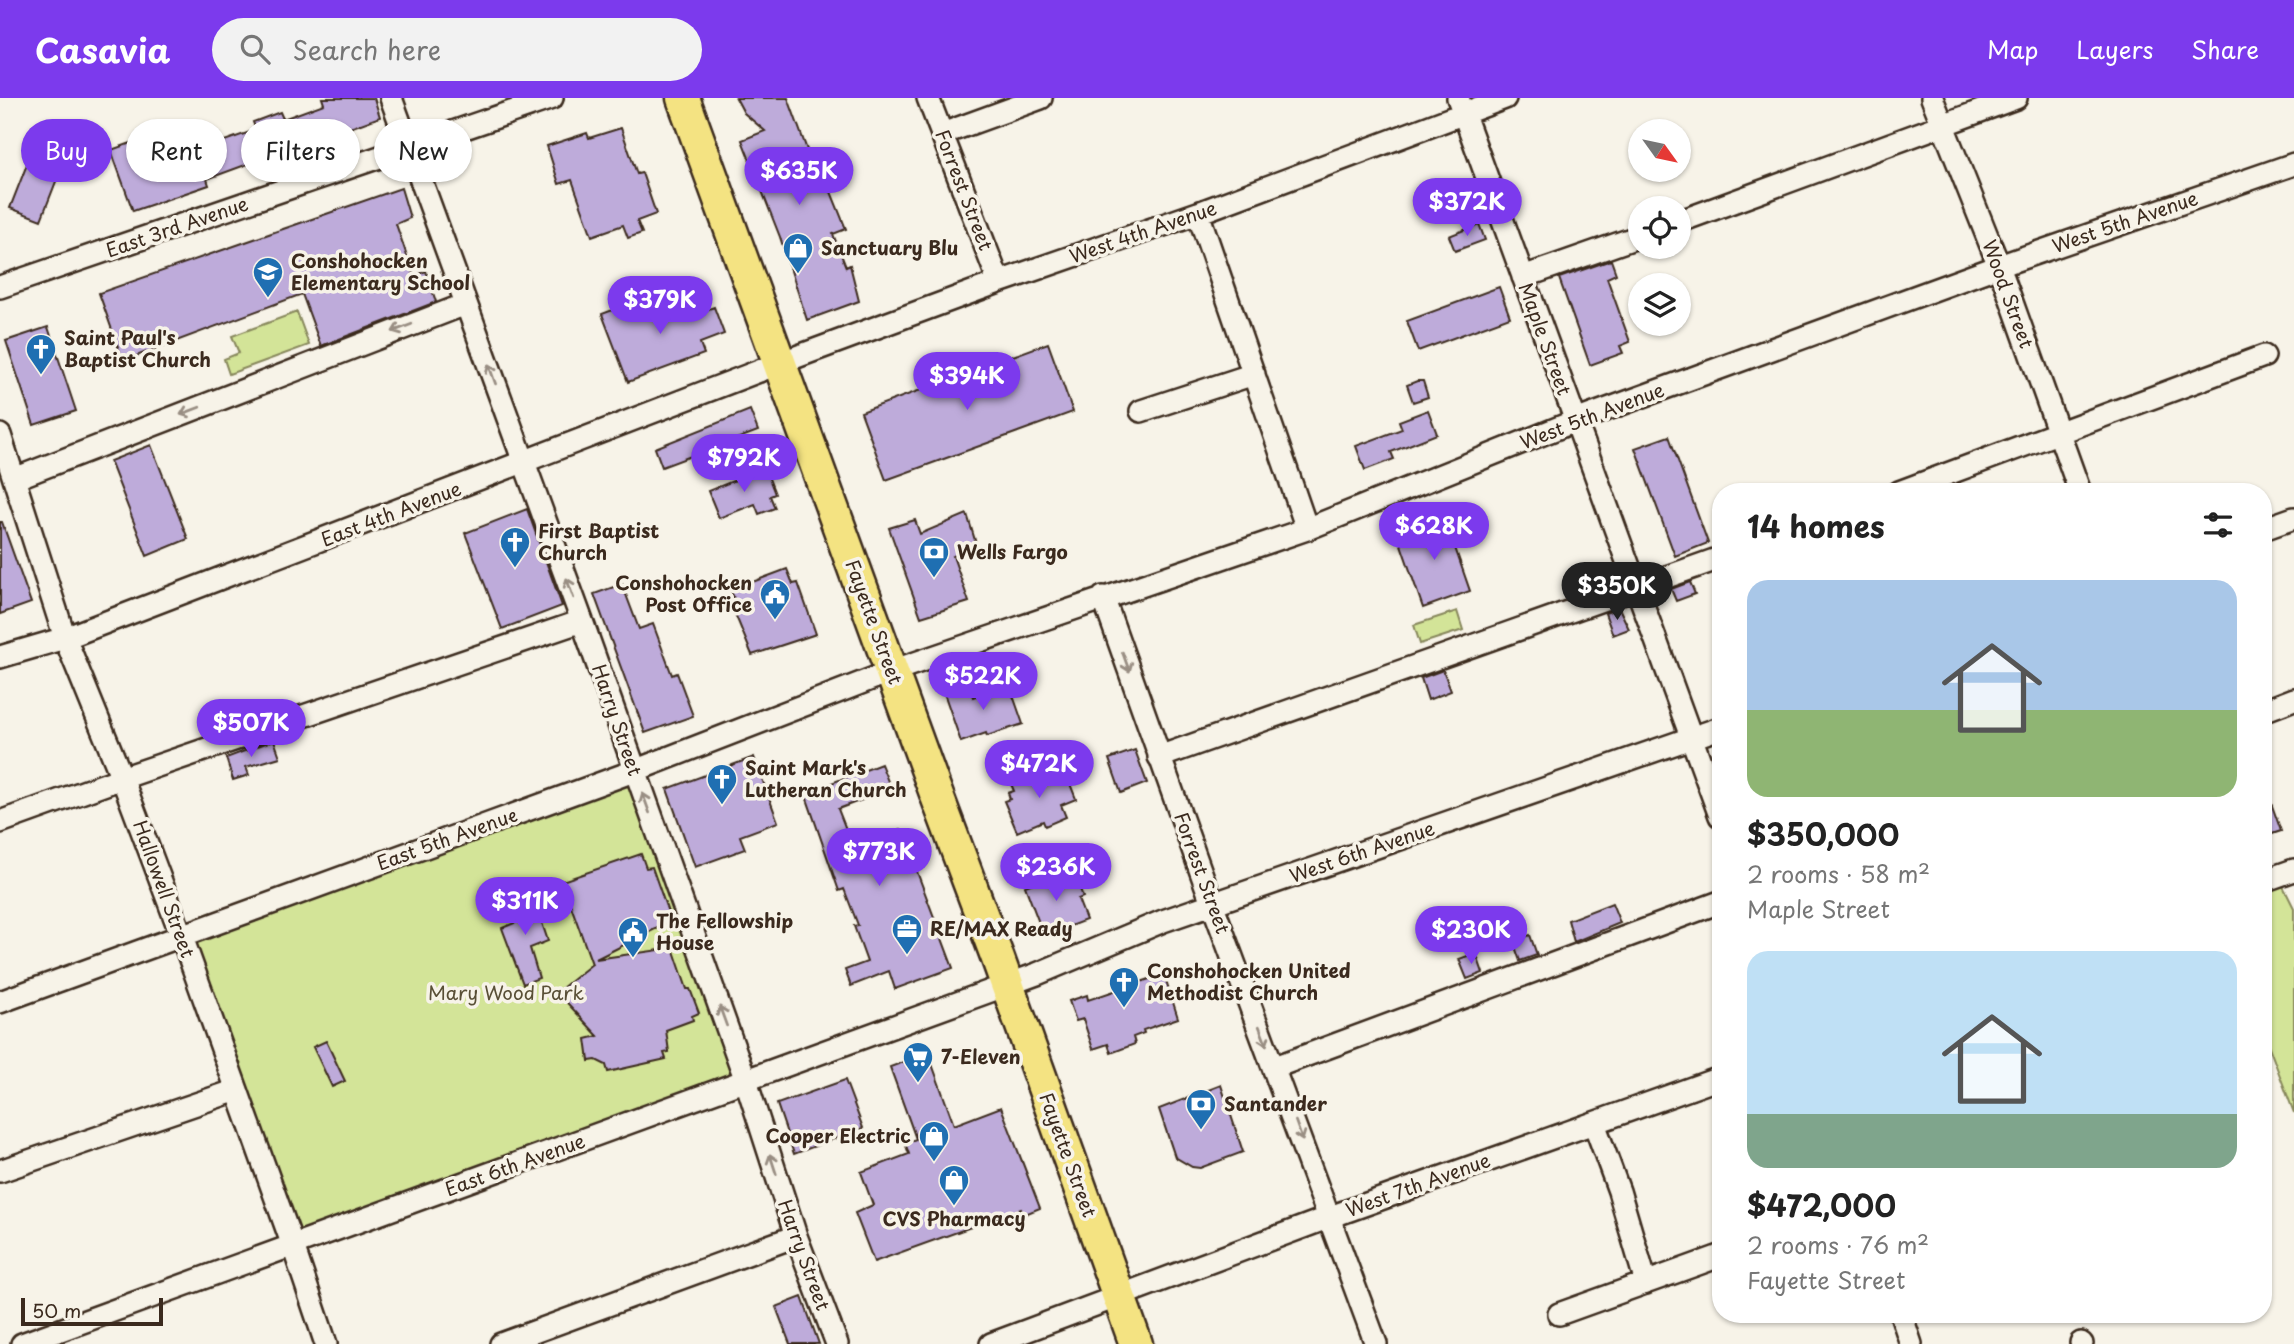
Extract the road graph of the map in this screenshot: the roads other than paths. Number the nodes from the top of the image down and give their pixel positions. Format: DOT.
graph roads {
  1 [pos="391,98"];
  2 [pos="552,98"];
  3 [pos="683,98"];
  4 [pos="928,98"];
  5 [pos="1041,98"];
  6 [pos="1505,98"];
  7 [pos="1932,98"];
  8 [pos="2016,98"];
  9 [pos="1461,106"];
  10 [pos="398,119"];
  11 [pos="1942,124"];
  12 [pos="472,126"];
  13 [pos="942,134"];
  14 [pos="374,160"];
  15 [pos="2294,164"];
  16 [pos="421,182"];
  17 [pos="1198,213"];
  18 [pos="1691,217"];
  19 [pos="1628,240"];
  20 [pos="1999,266"];
  21 [pos="1523,277"];
  22 [pos="999,282"];
  23 [pos="0,287"];
  24 [pos="466,304"];
  25 [pos="2264,356"];
  26 [pos="780,363"];
  27 [pos="1254,373"];
  28 [pos="1140,411"];
  29 [pos="1575,421"];
  30 [pos="2059,433"];
  31 [pos="0,435"];
  32 [pos="524,463"];
  33 [pos="14,479"];
  34 [pos="1923,483"];
  35 [pos="2077,483"];
  36 [pos="2294,518"];
  37 [pos="2272,526"];
  38 [pos="1307,529"];
  39 [pos="1712,561"];
  40 [pos="1636,589"];
  41 [pos="1103,597"];
  42 [pos="582,621"];
  43 [pos="65,638"];
  44 [pos="0,657"];
  45 [pos="892,671"];
  46 [pos="2294,699"];
  47 [pos="2272,708"];
  48 [pos="1712,731"];
  49 [pos="1691,739"];
  50 [pos="1160,757"];
  51 [pos="634,771"];
  52 [pos="122,778"];
  53 [pos="1712,795"];
  54 [pos="0,822"];
  55 [pos="2294,870"];
  56 [pos="2272,878"];
  57 [pos="1212,903"];
  58 [pos="1712,905"];
  59 [pos="182,937"];
  60 [pos="1007,985"];
  61 [pos="0,1002"];
  62 [pos="1275,1068"];
  63 [pos="746,1081"];
  64 [pos="1712,1081"];
  65 [pos="237,1090"];
  66 [pos="1594,1123"];
  67 [pos="0,1171"];
  68 [pos="1330,1217"];
  69 [pos="796,1236"];
  70 [pos="293,1246"];
  71 [pos="1712,1259"];
  72 [pos="1646,1283"];
  73 [pos="1119,1297"];
  74 [pos="1559,1314"];
  75 [pos="1904,1323"];
  76 [pos="22,1344"];
  77 [pos="326,1344"];
  78 [pos="501,1344"];
  79 [pos="837,1344"];
  80 [pos="991,1344"];
  81 [pos="1136,1344"];
  82 [pos="1376,1344"];
  83 [pos="1911,1344"];
  1 -- 10 [label="street, Harry Street"];
  2 -- 12 [label="street, East 3rd Avenue"];
  3 -- 26 [label="main road, Fayette Street"];
  4 -- 13 [label="street, Forrest Street"];
  5 -- 13 [label="street"];
  6 -- 9 [label="street, West 4th Avenue"];
  7 -- 11 [label="street, Wood Street"];
  8 -- 11 [label="street"];
  9 -- 17 [label="street, West 4th Avenue"];
  9 -- 21 [label="street, Maple Street"];
  11 -- 18 [label="street"];
  11 -- 20 [label="street, Wood Street"];
  13 -- 22 [label="street, Forrest Street"];
  14 -- 23 [label="street, East 3rd Avenue"];
  15 -- 20 [label="street, West 5th Avenue"];
  16 -- 24 [label="street, Harry Street"];
  17 -- 22 [label="street, West 4th Avenue"];
  17 -- 27 [label="street"];
  19 -- 21 [label="street"];
  20 -- 29 [label="street, West 5th Avenue"];
  20 -- 30 [label="street, Wood Street"];
  21 -- 29 [label="street, Maple Street"];
  22 -- 26 [label="street, West 4th Avenue"];
  32 -- 24 [label="street, Harry Street, one-way"];
  24 -- 33 [label="street, one-way"];
  25 -- 30 [label="street"];
  26 -- 32 [label="street, East 4th Avenue"];
  26 -- 45 [label="main road, Fayette Street"];
  27 -- 28 [label="street"];
  27 -- 38 [label="street"];
  29 -- 38 [label="street, West 5th Avenue"];
  29 -- 40 [label="street, Maple Street"];
  30 -- 34 [label="street"];
  30 -- 35 [label="street, Wood Street"];
  31 -- 33 [label="street, Hallowell Street"];
  42 -- 32 [label="street, Harry Street, one-way"];
  32 -- 43 [label="street, East 4th Avenue"];
  33 -- 43 [label="street, Hallowell Street"];
  36 -- 37 [label="street"];
  38 -- 41 [label="street, West 5th Avenue"];
  39 -- 40 [label="street"];
  40 -- 49 [label="street, Maple Street"];
  40 -- 50 [label="street"];
  41 -- 45 [label="street, West 5th Avenue"];
  41 -- 50 [label="street, Forrest Street, one-way"];
  42 -- 51 [label="street, Harry Street"];
  42 -- 52 [label="street"];
  43 -- 44 [label="street, East 4th Avenue"];
  43 -- 52 [label="street, Hallowell Street"];
  45 -- 51 [label="street, East 5th Avenue"];
  45 -- 60 [label="main road, Fayette Street"];
  46 -- 47 [label="street"];
  48 -- 49 [label="street, West 6th Avenue"];
  49 -- 53 [label="street, Maple Street"];
  49 -- 57 [label="street, West 6th Avenue"];
  50 -- 57 [label="street, Forrest Street"];
  51 -- 59 [label="street, East 5th Avenue"];
  63 -- 51 [label="street, Harry Street, one-way"];
  52 -- 54 [label="street"];
  52 -- 59 [label="street, Hallowell Street"];
  55 -- 56 [label="street"];
  57 -- 60 [label="street, West 6th Avenue"];
  57 -- 62 [label="street, Forrest Street, one-way"];
  58 -- 62 [label="street"];
  59 -- 61 [label="street, East 5th Avenue"];
  59 -- 65 [label="street, Hallowell Street"];
  60 -- 63 [label="street, East 6th Avenue"];
  60 -- 73 [label="main road, Fayette Street"];
  62 -- 68 [label="street, Forrest Street, one-way"];
  69 -- 63 [label="street, Harry Street, one-way"];
  63 -- 70 [label="street, East 6th Avenue"];
  64 -- 66 [label="street, West 7th Avenue"];
  65 -- 67 [label="street"];
  65 -- 70 [label="street, Hallowell Street"];
  66 -- 68 [label="street, West 7th Avenue"];
  66 -- 72 [label="street"];
  68 -- 73 [label="street, West 7th Avenue"];
  68 -- 82 [label="street, Forrest Street"];
  69 -- 78 [label="street"];
  69 -- 79 [label="street, Harry Street"];
  70 -- 76 [label="street, East 6th Avenue"];
  70 -- 77 [label="street, Hallowell Street"];
  71 -- 72 [label="street"];
  72 -- 74 [label="street"];
  73 -- 80 [label="street, West 7th Avenue"];
  73 -- 81 [label="main road, Fayette Street"];
  75 -- 83 [label="street"];
}
